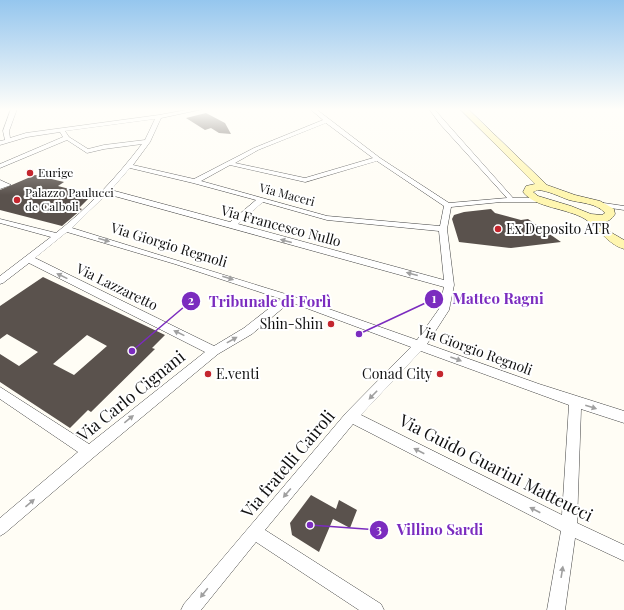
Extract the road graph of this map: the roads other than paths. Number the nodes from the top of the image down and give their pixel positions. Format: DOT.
graph roads {
  1 [pos="17,137"];
  2 [pos="148,137"];
  3 [pos="285,137"];
  4 [pos="350,137"];
  5 [pos="455,137"];
  6 [pos="486,137"];
  7 [pos="492,137"];
  8 [pos="67,138"];
  9 [pos="8,140"];
  10 [pos="146,142"];
  11 [pos="0,143"];
  12 [pos="378,159"];
  13 [pos="228,163"];
  14 [pos="0,166"];
  15 [pos="128,166"];
  16 [pos="195,181"];
  17 [pos="0,182"];
  18 [pos="0,187"];
  19 [pos="543,187"];
  20 [pos="529,190"];
  21 [pos="106,191"];
  22 [pos="510,197"];
  23 [pos="261,200"];
  24 [pos="501,200"];
  25 [pos="537,200"];
  26 [pos="600,204"];
  27 [pos="448,205"];
  28 [pos="624,208"];
  29 [pos="624,211"];
  30 [pos="607,215"];
  31 [pos="589,217"];
  32 [pos="0,221"];
  33 [pos="231,226"];
  34 [pos="66,229"];
  35 [pos="443,229"];
  36 [pos="58,236"];
  37 [pos="624,239"];
  38 [pos="624,245"];
  39 [pos="29,259"];
  40 [pos="0,281"];
  41 [pos="449,285"];
  42 [pos="289,298"];
  43 [pos="419,346"];
  44 [pos="214,351"];
  45 [pos="0,392"];
  46 [pos="575,402"];
  47 [pos="351,417"];
  48 [pos="624,417"];
  49 [pos="89,452"];
  50 [pos="569,527"];
  51 [pos="0,528"];
  52 [pos="254,532"];
  53 [pos="624,553"];
  54 [pos="190,610"];
  55 [pos="375,610"];
  56 [pos="556,610"];
  1 -- 9 [label="street"];
  2 -- 10 [label="street"];
  3 -- 13 [label="street"];
  4 -- 12 [label="street"];
  5 -- 22 [label="street"];
  6 -- 20 [label="main road"];
  7 -- 19 [label="main road"];
  8 -- 10 [label="street"];
  8 -- 14 [label="street"];
  9 -- 11 [label="street"];
  10 -- 15 [label="street"];
  12 -- 13 [label="street"];
  12 -- 27 [label="street"];
  13 -- 16 [label="street"];
  15 -- 16 [label="street, Via Maceri"];
  15 -- 21 [label="street"];
  16 -- 23 [label="street, Via Maceri"];
  17 -- 18 [label="street"];
  19 -- 20 [label="main road"];
  19 -- 26 [label="main road"];
  20 -- 22 [label="street"];
  20 -- 25 [label="main road"];
  21 -- 33 [label="street, Via Francesco Nullo"];
  21 -- 34 [label="street"];
  22 -- 24 [label="street"];
  23 -- 33 [label="street"];
  23 -- 35 [label="street, Via Maceri"];
  24 -- 25 [label="street"];
  24 -- 27 [label="street"];
  25 -- 31 [label="main road"];
  26 -- 28 [label="street"];
  26 -- 30 [label="main road"];
  27 -- 35 [label="street, Via fratelli Cairoli"];
  29 -- 30 [label="street"];
  30 -- 31 [label="main road"];
  30 -- 37 [label="main road"];
  31 -- 38 [label="main road"];
  32 -- 36 [label="street"];
  41 -- 33 [label="street, Via Francesco Nullo, one-way"];
  34 -- 36 [label="street"];
  34 -- 42 [label="street, Via Giorgio Regnoli, one-way"];
  35 -- 41 [label="street, Via fratelli Cairoli"];
  36 -- 39 [label="street"];
  39 -- 40 [label="street"];
  44 -- 39 [label="street, Via Lazzaretto, one-way"];
  41 -- 43 [label="street, Via fratelli Cairoli"];
  42 -- 43 [label="street, Via Giorgio Regnoli"];
  44 -- 42 [label="street, Via Carlo Cignani, one-way"];
  43 -- 46 [label="street, Via Giorgio Regnoli, one-way"];
  43 -- 47 [label="street, Via fratelli Cairoli, one-way"];
  49 -- 44 [label="street, Via Carlo Cignani, one-way"];
  45 -- 49 [label="street"];
  46 -- 48 [label="street, Via Giorgio Regnoli, one-way"];
  46 -- 50 [label="street"];
  50 -- 47 [label="street, Via Guido Guarini Matteucci, one-way"];
  47 -- 52 [label="street, Via fratelli Cairoli, one-way"];
  51 -- 49 [label="street, Via Carlo Cignani, one-way"];
  50 -- 53 [label="street, Via Guido Guarini Matteucci"];
  56 -- 50 [label="street, one-way"];
  52 -- 54 [label="street, Via fratelli Cairoli, one-way"];
  52 -- 55 [label="street"];
}
